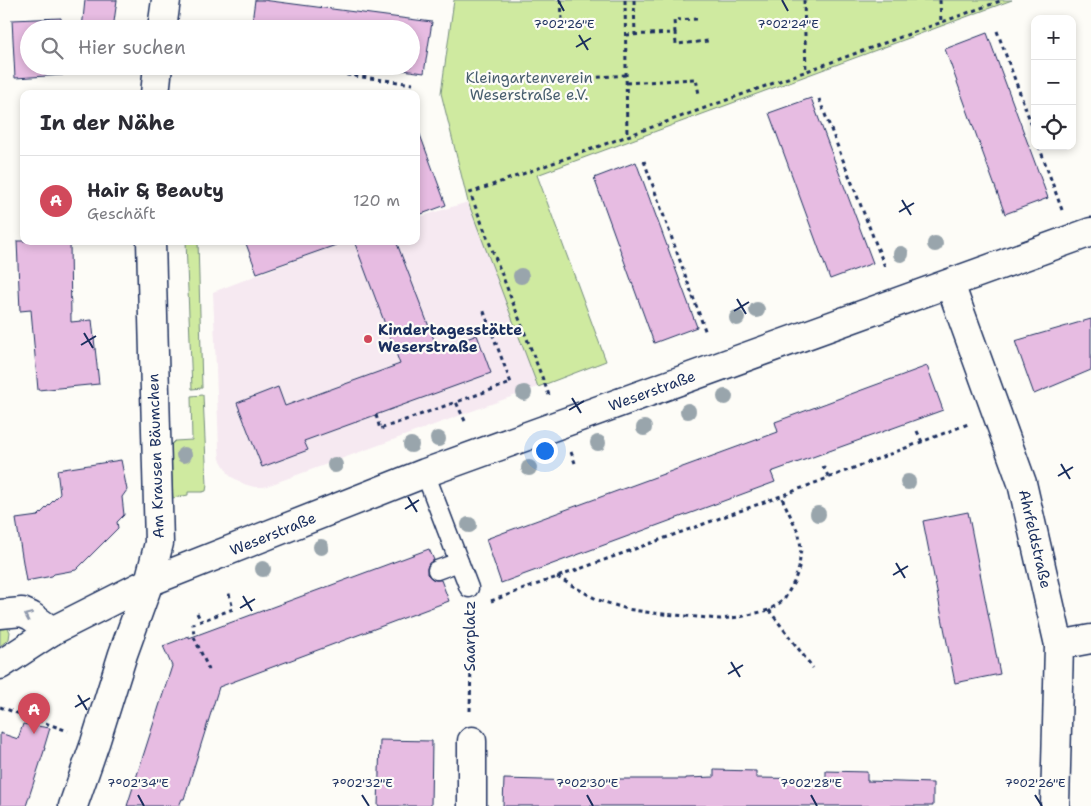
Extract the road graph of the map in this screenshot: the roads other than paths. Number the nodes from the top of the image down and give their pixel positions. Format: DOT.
graph roads {
  1 [pos="166,0"];
  2 [pos="163,20"];
  3 [pos="157,75"];
  4 [pos="155,90"];
  5 [pos="1082,235"];
  6 [pos="151,245"];
  7 [pos="950,284"];
  8 [pos="425,473"];
  9 [pos="459,562"];
  10 [pos="437,570"];
  11 [pos="149,582"];
  12 [pos="469,588"];
  13 [pos="0,614"];
  14 [pos="52,631"];
  15 [pos="1091,639"];
  16 [pos="1059,645"];
  17 [pos="0,665"];
  18 [pos="472,741"];
  19 [pos="73,806"];
  20 [pos="472,806"];
  21 [pos="1055,806"];
  1 -- 2 [label="street"];
  3 -- 4 [label="street"];
  5 -- 7 [label="street, Weserstraße"];
  6 -- 11 [label="street, Am Krausen Bäumchen"];
  7 -- 8 [label="street, Weserstraße"];
  7 -- 16 [label="street, Ahrfeldstraße"];
  8 -- 9 [label="lane, Saarplatz"];
  8 -- 11 [label="street, Weserstraße"];
  9 -- 10 [label="lane"];
  9 -- 12 [label="lane, Saarplatz"];
  11 -- 14 [label="street, Weserstraße"];
  11 -- 19 [label="street, Am Krausen Bäumchen"];
  14 -- 13 [label="street, one-way"];
  14 -- 17 [label="street, Weserstraße"];
  15 -- 16 [label="street"];
  16 -- 21 [label="street, Ahrfeldstraße"];
  18 -- 20 [label="street"];
}
